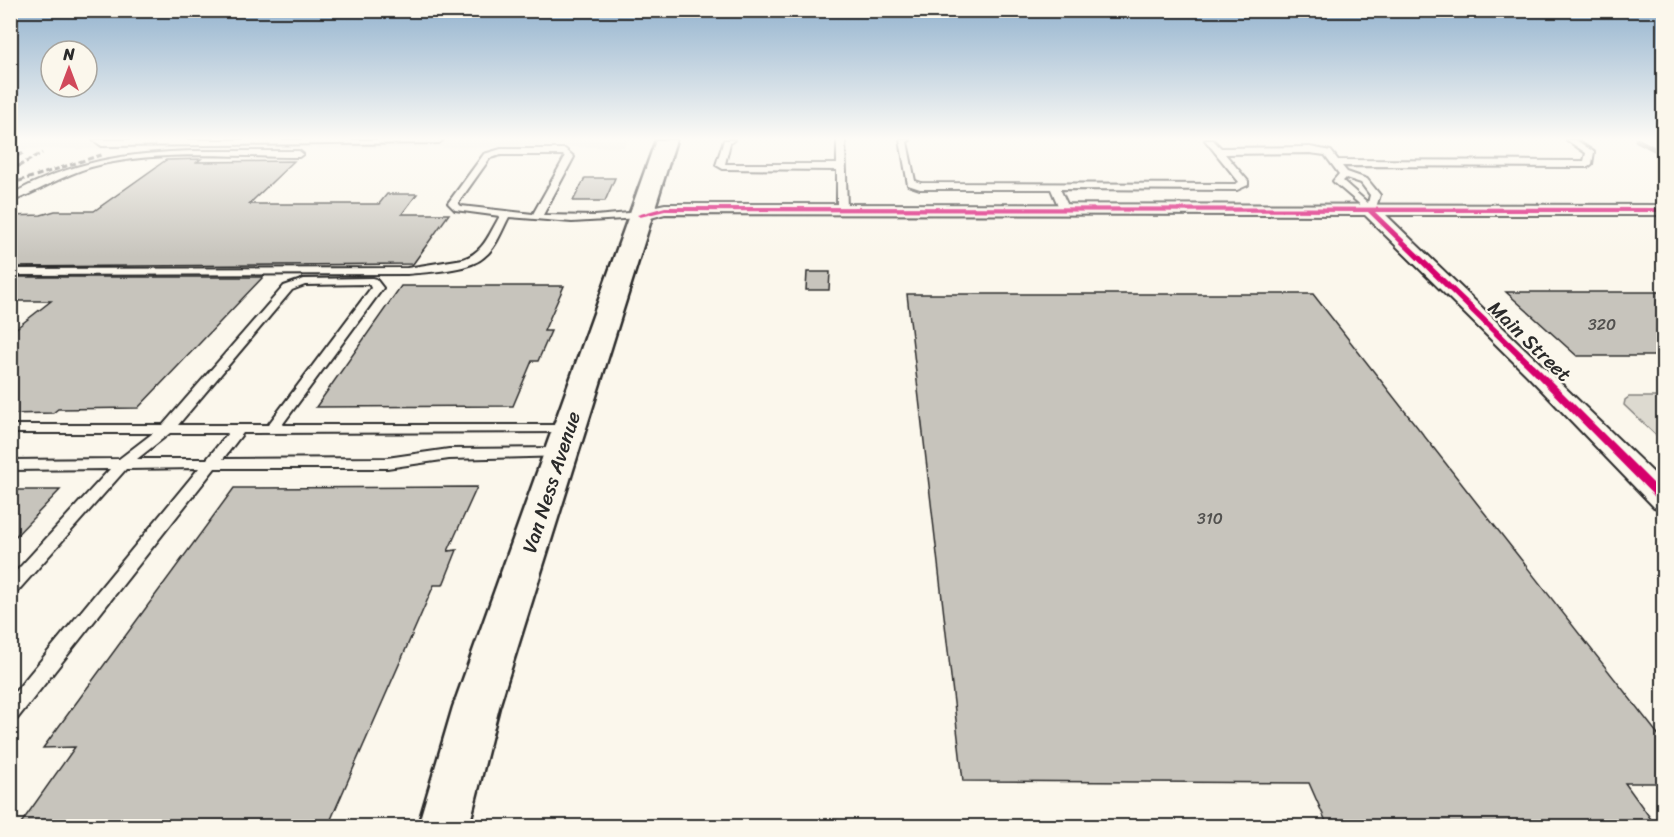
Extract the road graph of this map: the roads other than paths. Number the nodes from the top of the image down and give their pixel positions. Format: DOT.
graph roads {
  1 [pos="47,179"];
  2 [pos="471,179"];
  3 [pos="558,179"];
  4 [pos="652,179"];
  5 [pos="842,179"];
  6 [pos="910,179"];
  7 [pos="1242,179"];
  8 [pos="1340,179"];
  9 [pos="1358,179"];
  10 [pos="1054,186"];
  11 [pos="10,198"];
  12 [pos="842,209"];
  13 [pos="1065,210"];
  14 [pos="1370,210"];
  15 [pos="1664,210"];
  16 [pos="506,214"];
  17 [pos="640,215"];
  18 [pos="537,216"];
  19 [pos="10,272"];
  20 [pos="10,429"];
  21 [pos="167,429"];
  22 [pos="239,429"];
  23 [pos="272,429"];
  24 [pos="461,429"];
  25 [pos="564,441"];
  26 [pos="449,454"];
  27 [pos="210,463"];
  28 [pos="122,464"];
  29 [pos="10,465"];
  30 [pos="1664,500"];
  31 [pos="10,589"];
  32 [pos="10,713"];
  33 [pos="443,826"];
  1 -- 11 [label="lane"];
  2 -- 16 [label="lane"];
  3 -- 18 [label="lane"];
  4 -- 17 [label="main road, Van Ness Avenue"];
  5 -- 12 [label="lane"];
  6 -- 10 [label="lane"];
  7 -- 10 [label="lane"];
  8 -- 14 [label="lane"];
  9 -- 14 [label="lane"];
  10 -- 13 [label="lane"];
  12 -- 13 [label="street"];
  12 -- 17 [label="street"];
  13 -- 14 [label="street"];
  14 -- 15 [label="street"];
  14 -- 30 [label="street, Main Street"];
  16 -- 18 [label="lane"];
  16 -- 19 [label="lane"];
  17 -- 18 [label="lane"];
  17 -- 25 [label="main road, Van Ness Avenue"];
  20 -- 21 [label="lane"];
  21 -- 22 [label="lane"];
  21 -- 23 [label="lane"];
  21 -- 28 [label="lane"];
  22 -- 23 [label="lane"];
  22 -- 27 [label="lane"];
  23 -- 24 [label="lane"];
  24 -- 25 [label="lane"];
  24 -- 26 [label="lane"];
  25 -- 26 [label="lane"];
  25 -- 33 [label="main road, Van Ness Avenue"];
  26 -- 27 [label="lane"];
  27 -- 28 [label="lane"];
  27 -- 32 [label="lane"];
  28 -- 29 [label="lane"];
  28 -- 31 [label="lane"];
}
